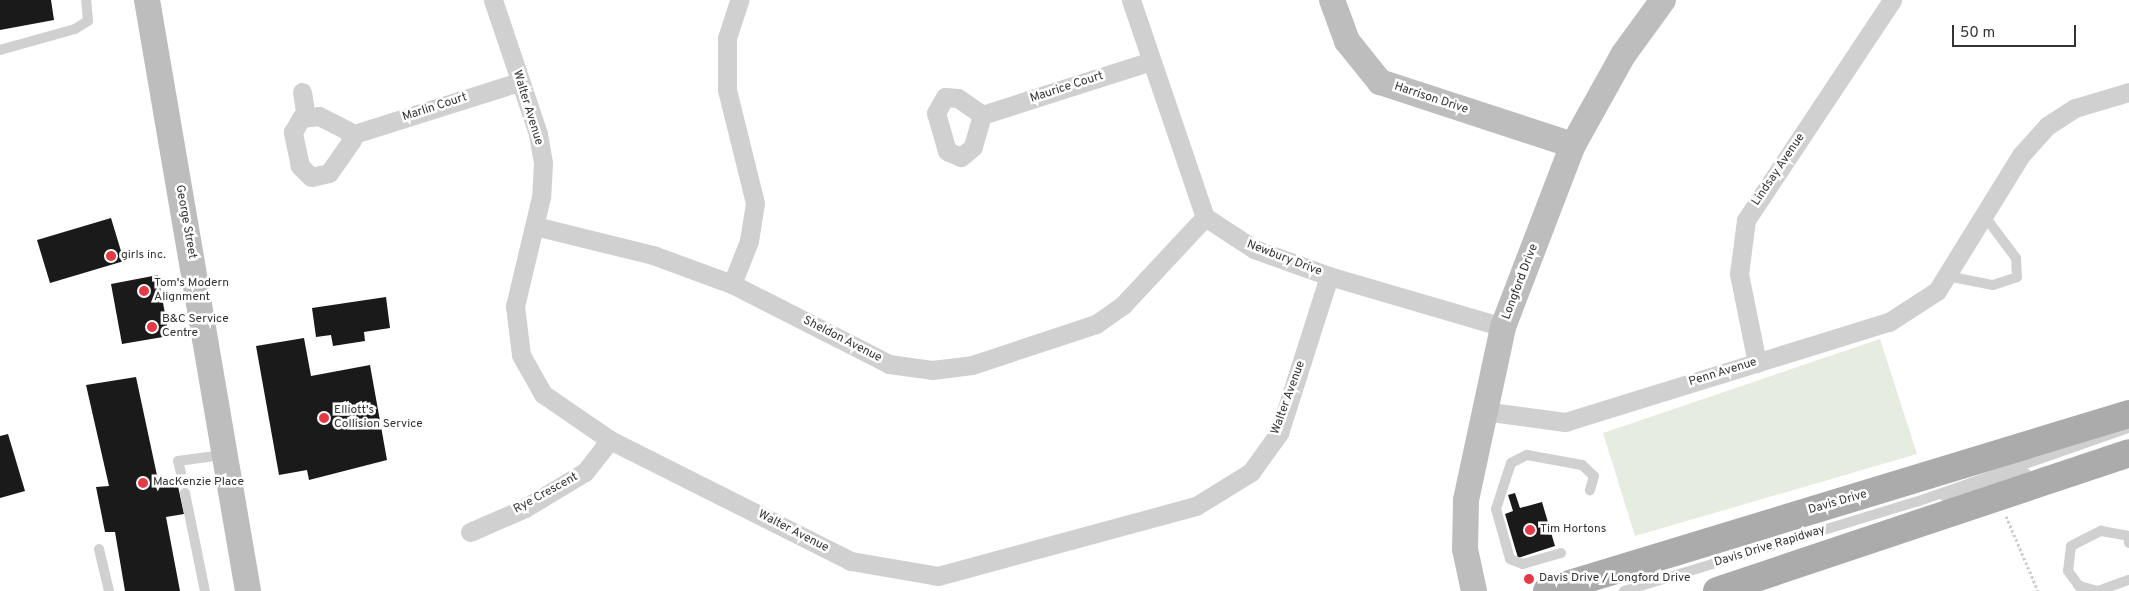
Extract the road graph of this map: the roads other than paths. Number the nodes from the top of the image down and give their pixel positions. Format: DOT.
graph roads {
  1 [pos="86,0"];
  2 [pos="147,0"];
  3 [pos="492,0"];
  4 [pos="1131,0"];
  5 [pos="1332,0"];
  6 [pos="1662,0"];
  7 [pos="1892,0"];
  8 [pos="731,4"];
  9 [pos="0,50"];
  10 [pos="1151,61"];
  11 [pos="519,82"];
  12 [pos="302,92"];
  13 [pos="2129,92"];
  14 [pos="982,115"];
  15 [pos="306,116"];
  16 [pos="351,135"];
  17 [pos="1573,144"];
  18 [pos="1204,217"];
  19 [pos="1986,218"];
  20 [pos="535,226"];
  21 [pos="1329,276"];
  22 [pos="1948,276"];
  23 [pos="732,284"];
  24 [pos="1503,327"];
  25 [pos="1757,363"];
  26 [pos="1483,411"];
  27 [pos="2129,414"];
  28 [pos="2129,428"];
  29 [pos="610,440"];
  30 [pos="2129,440"];
  31 [pos="2129,454"];
  32 [pos="224,455"];
  33 [pos="180,473"];
  34 [pos="1590,490"];
  35 [pos="185,493"];
  36 [pos="1916,502"];
  37 [pos="470,532"];
  38 [pos="2129,543"];
  39 [pos="99,549"];
  40 [pos="1560,553"];
  41 [pos="2129,580"];
  42 [pos="921,583"];
  43 [pos="109,591"];
  44 [pos="205,591"];
  45 [pos="248,591"];
  46 [pos="1474,591"];
  47 [pos="1547,591"];
  48 [pos="1624,591"];
  49 [pos="1717,591"];
  50 [pos="2098,591"];
  1 -- 9 [label="lane"];
  2 -- 32 [label="street, George Street"];
  3 -- 11 [label="street, Walter Avenue"];
  4 -- 10 [label="street"];
  5 -- 17 [label="street, Harrison Drive"];
  6 -- 17 [label="street, Longford Drive"];
  7 -- 25 [label="street, Lindsay Avenue"];
  8 -- 23 [label="street"];
  10 -- 14 [label="street, Maurice Court"];
  10 -- 18 [label="street"];
  11 -- 16 [label="street, Marlin Court"];
  11 -- 20 [label="street, Walter Avenue"];
  12 -- 15 [label="street"];
  13 -- 19 [label="street, Penn Avenue"];
  14 -- 14 [label="street"];
  15 -- 16 [label="street"];
  15 -- 16 [label="street"];
  17 -- 24 [label="street, Longford Drive"];
  18 -- 21 [label="street, Newbury Drive"];
  18 -- 23 [label="street, Sheldon Avenue"];
  19 -- 22 [label="street, Penn Avenue"];
  19 -- 22 [label="lane"];
  20 -- 23 [label="street, Sheldon Avenue"];
  20 -- 29 [label="street, Walter Avenue"];
  21 -- 24 [label="street, Newbury Drive"];
  21 -- 42 [label="street, Walter Avenue"];
  22 -- 25 [label="street, Penn Avenue"];
  24 -- 26 [label="street, Longford Drive"];
  25 -- 26 [label="street, Penn Avenue"];
  26 -- 46 [label="street, Longford Drive"];
  27 -- 47 [label="main road, Davis Drive"];
  28 -- 36 [label="lane, Davis Drive Rapidway"];
  29 -- 37 [label="street, Rye Crescent"];
  29 -- 42 [label="street, Walter Avenue"];
  30 -- 36 [label="lane, Davis Drive Rapidway"];
  31 -- 49 [label="main road"];
  32 -- 33 [label="lane"];
  32 -- 45 [label="street, George Street"];
  34 -- 40 [label="lane"];
  35 -- 44 [label="lane"];
  36 -- 48 [label="lane, Davis Drive Rapidway"];
  38 -- 50 [label="lane"];
  39 -- 43 [label="lane"];
  41 -- 50 [label="lane"];
}
